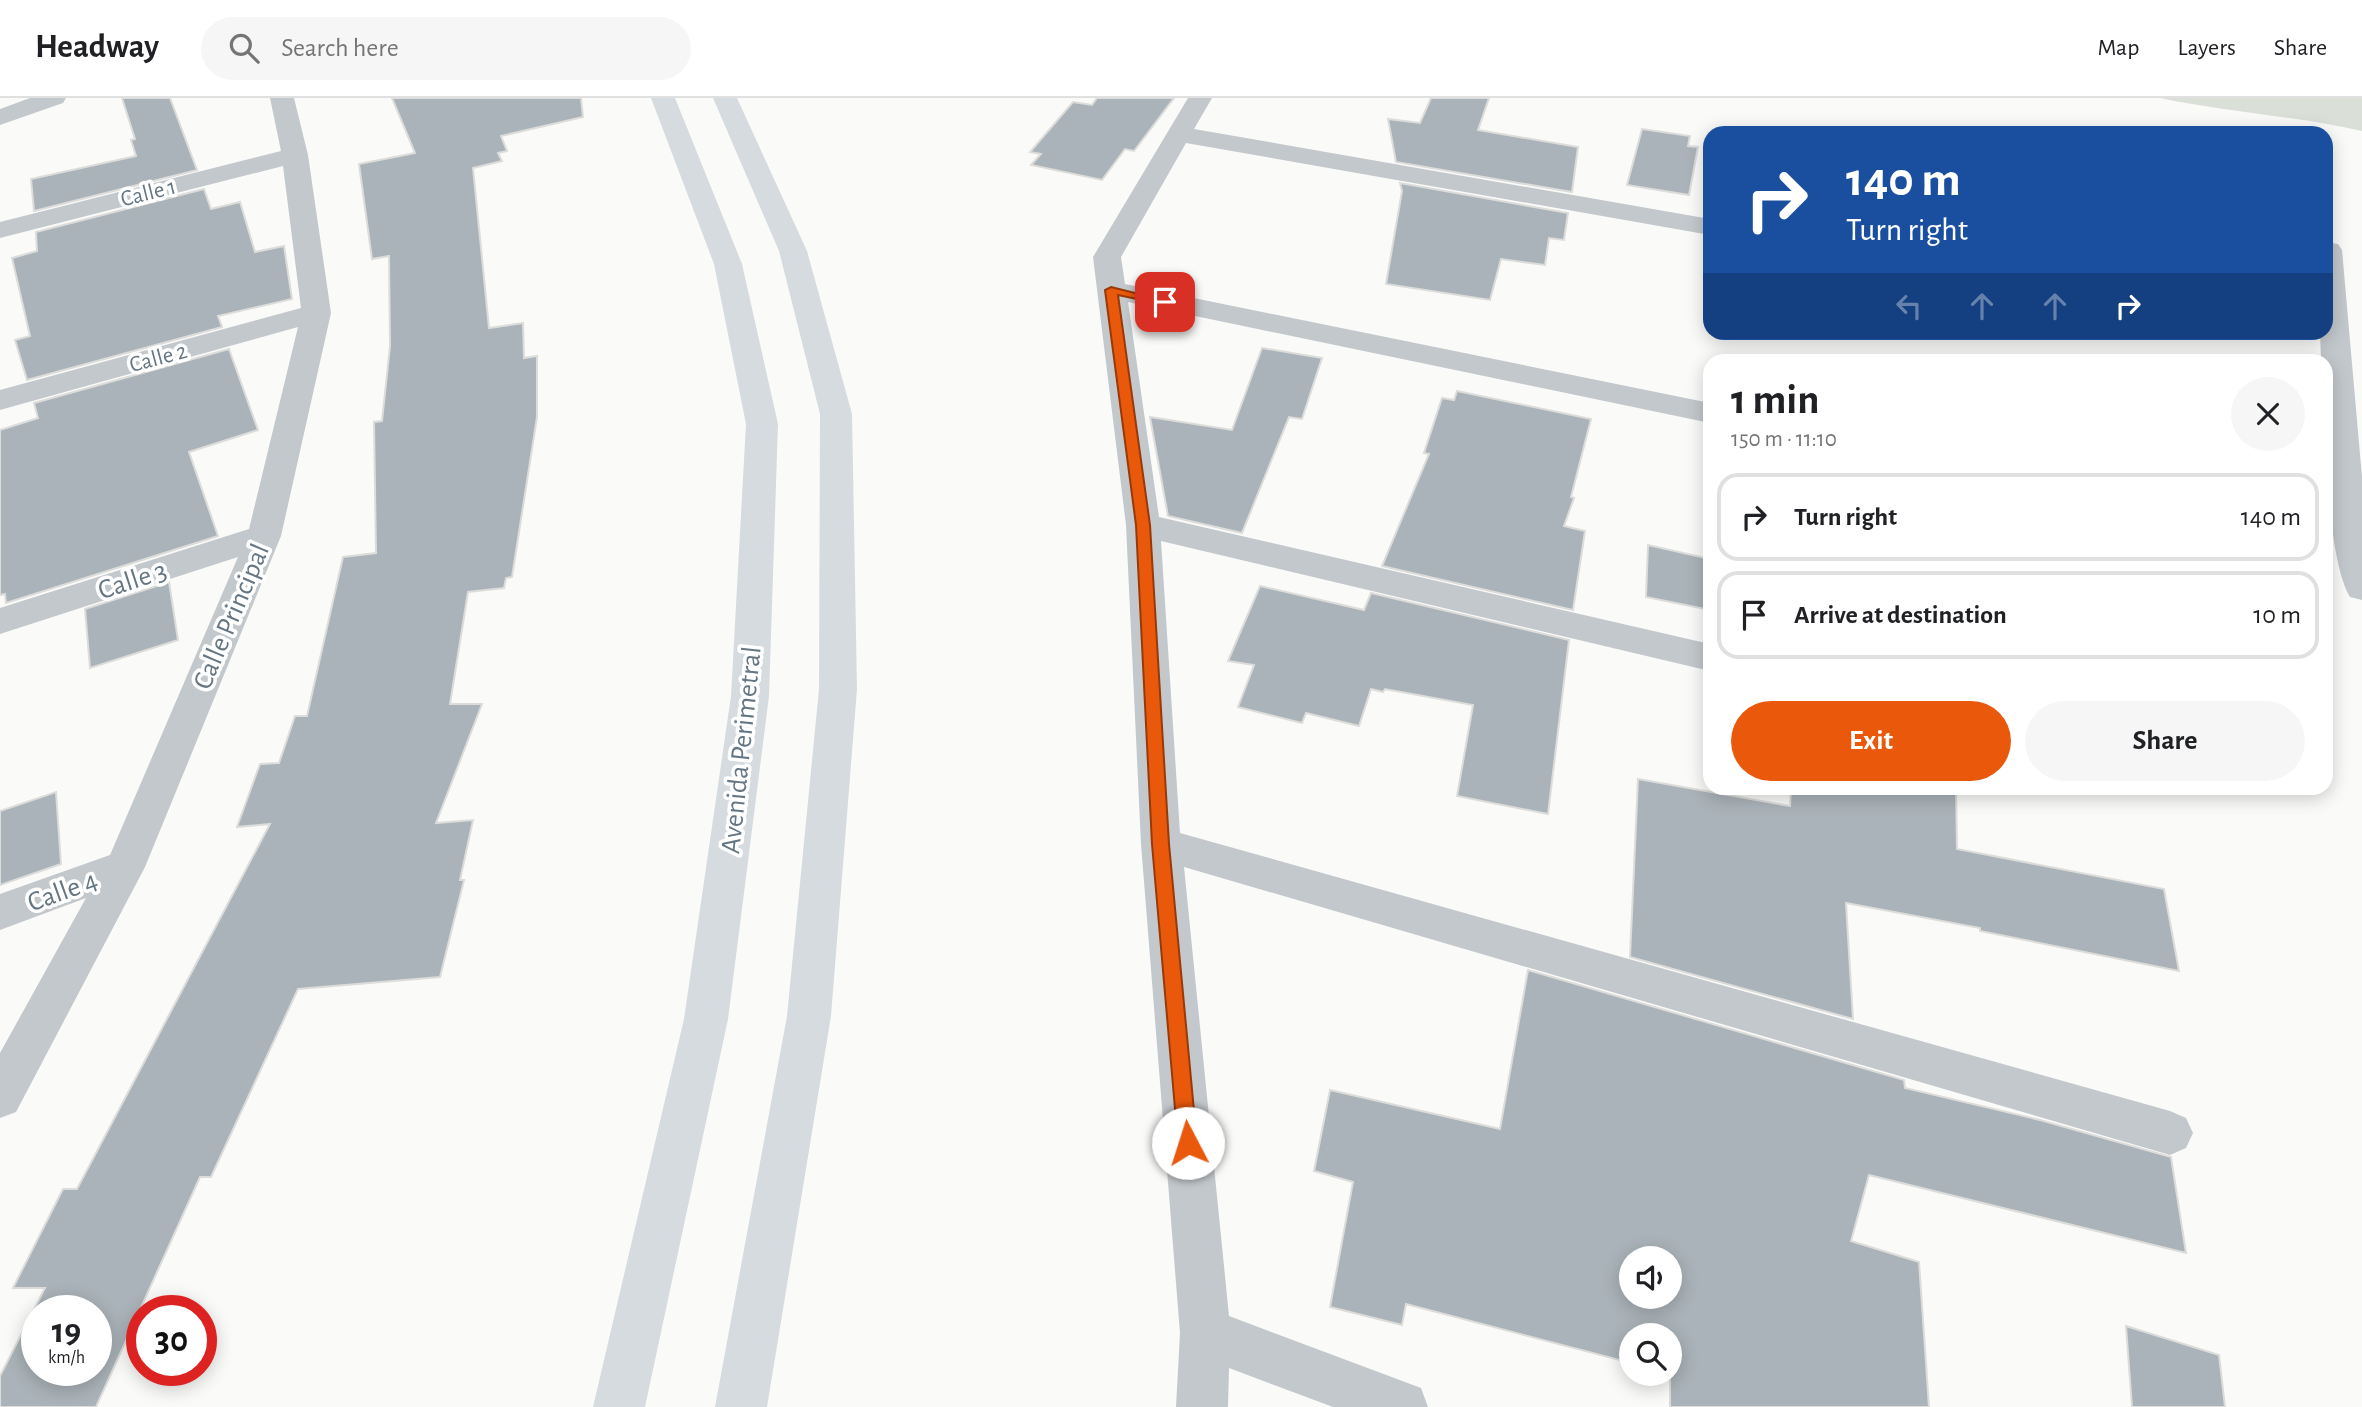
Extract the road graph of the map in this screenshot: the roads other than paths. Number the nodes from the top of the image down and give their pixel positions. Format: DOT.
graph roads {
  1 [pos="54,98"];
  2 [pos="282,98"];
  3 [pos="663,98"];
  4 [pos="725,98"];
  5 [pos="1200,98"];
  6 [pos="0,117"];
  7 [pos="1177,134"];
  8 [pos="295,155"];
  9 [pos="1703,226"];
  10 [pos="0,230"];
  11 [pos="1111,290"];
  12 [pos="316,313"];
  13 [pos="2333,314"];
  14 [pos="0,400"];
  15 [pos="1703,412"];
  16 [pos="1143,525"];
  17 [pos="264,536"];
  18 [pos="2362,588"];
  19 [pos="0,621"];
  20 [pos="1703,656"];
  21 [pos="1161,844"];
  22 [pos="125,867"];
  23 [pos="0,912"];
  24 [pos="0,1097"];
  25 [pos="2170,1133"];
  26 [pos="1205,1333"];
  27 [pos="619,1407"];
  28 [pos="741,1407"];
  29 [pos="1202,1407"];
  30 [pos="1402,1407"];
  1 -- 6 [label="street"];
  2 -- 8 [label="street, Calle Principal"];
  3 -- 27 [label="main road, Avenida Perimetral"];
  4 -- 28 [label="main road"];
  5 -- 7 [label="street"];
  7 -- 9 [label="street"];
  7 -- 11 [label="street"];
  8 -- 10 [label="street, Calle 1"];
  8 -- 12 [label="street, Calle Principal"];
  11 -- 15 [label="street"];
  11 -- 16 [label="street"];
  12 -- 14 [label="street, Calle 2"];
  12 -- 17 [label="street, Calle Principal"];
  13 -- 18 [label="street"];
  16 -- 20 [label="street"];
  16 -- 21 [label="street"];
  17 -- 19 [label="street, Calle 3"];
  17 -- 22 [label="street, Calle Principal"];
  21 -- 25 [label="street"];
  21 -- 26 [label="street"];
  22 -- 23 [label="street, Calle 4"];
  22 -- 24 [label="street, Calle Principal"];
  26 -- 29 [label="street"];
  26 -- 30 [label="street"];
}
